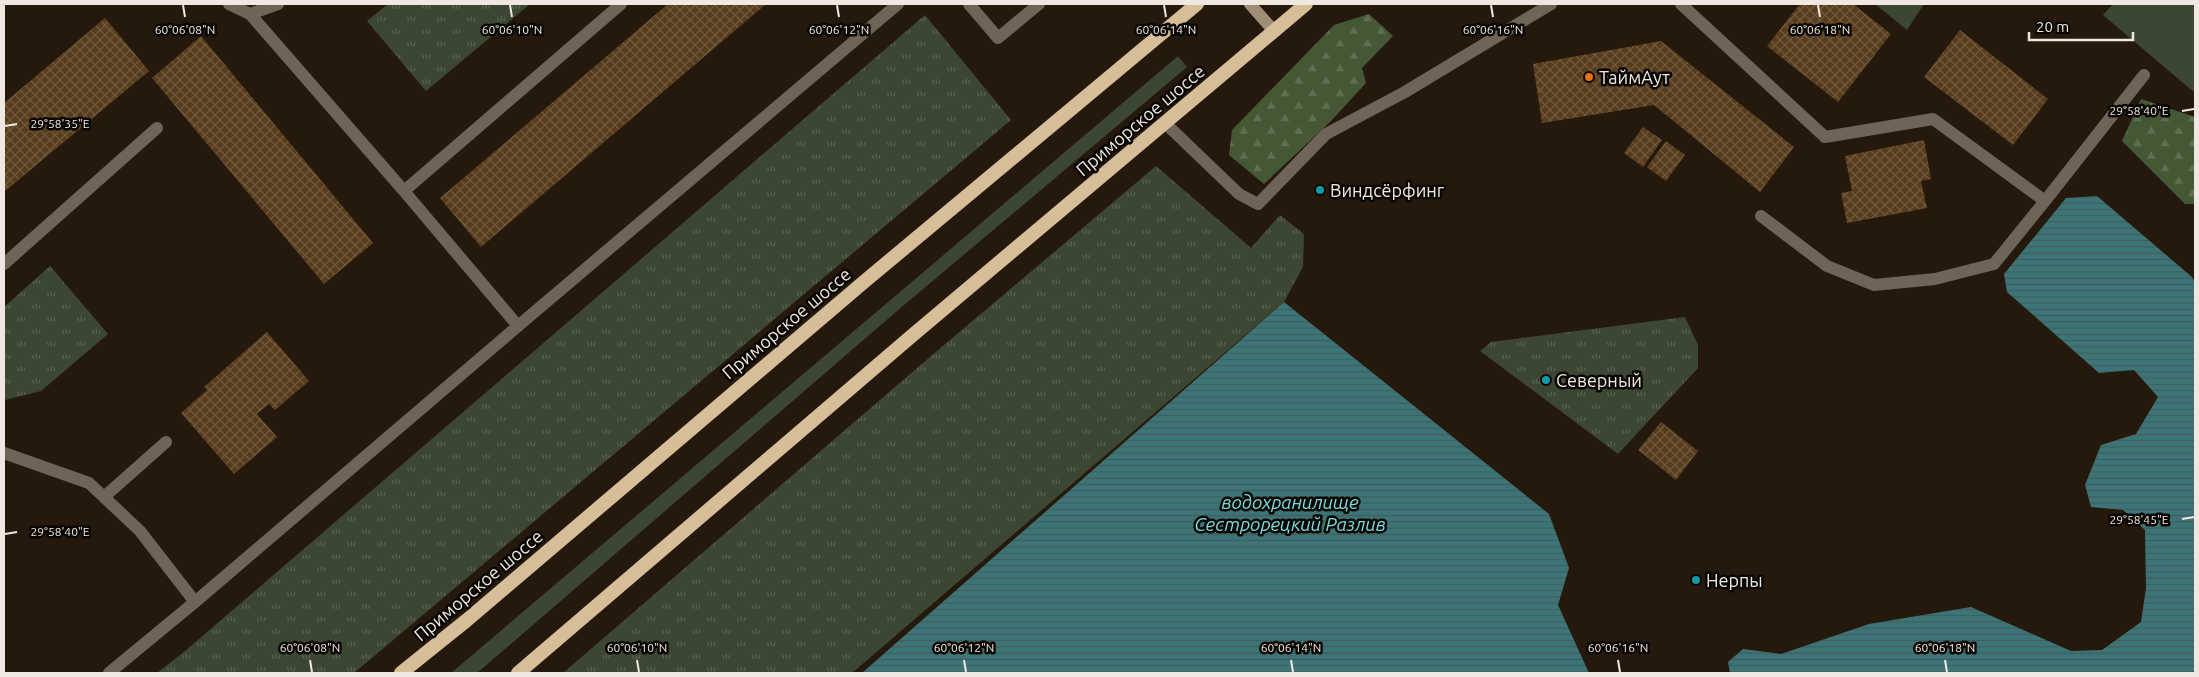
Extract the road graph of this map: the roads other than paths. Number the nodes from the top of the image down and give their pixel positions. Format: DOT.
graph roads {
  1 [pos="229,4"];
  2 [pos="278,4"];
  3 [pos="621,4"];
  4 [pos="898,4"];
  5 [pos="969,4"];
  6 [pos="1038,4"];
  7 [pos="1197,4"];
  8 [pos="1250,4"];
  9 [pos="1306,4"];
  10 [pos="1551,4"];
  11 [pos="1681,4"];
  12 [pos="250,14"];
  13 [pos="1274,31"];
  14 [pos="2144,75"];
  15 [pos="1166,123"];
  16 [pos="157,128"];
  17 [pos="404,191"];
  18 [pos="2046,201"];
  19 [pos="1761,216"];
  20 [pos="4,264"];
  21 [pos="518,326"];
  22 [pos="166,442"];
  23 [pos="4,453"];
  24 [pos="104,497"];
  25 [pos="196,602"];
  26 [pos="109,673"];
  27 [pos="401,673"];
  28 [pos="518,673"];
  1 -- 12 [label="street"];
  2 -- 12 [label="street"];
  3 -- 17 [label="street"];
  4 -- 21 [label="street"];
  5 -- 6 [label="street"];
  7 -- 27 [label="highway, Приморское шоссе"];
  8 -- 13 [label="main road"];
  9 -- 13 [label="highway, Приморское шоссе"];
  10 -- 15 [label="street"];
  11 -- 18 [label="street"];
  12 -- 17 [label="street"];
  13 -- 15 [label="highway, Приморское шоссе"];
  14 -- 18 [label="street"];
  15 -- 28 [label="highway, Приморское шоссе"];
  16 -- 20 [label="street"];
  17 -- 21 [label="street"];
  18 -- 19 [label="street"];
  21 -- 25 [label="street"];
  22 -- 24 [label="street"];
  23 -- 24 [label="street"];
  24 -- 25 [label="street"];
  25 -- 26 [label="street"];
}
